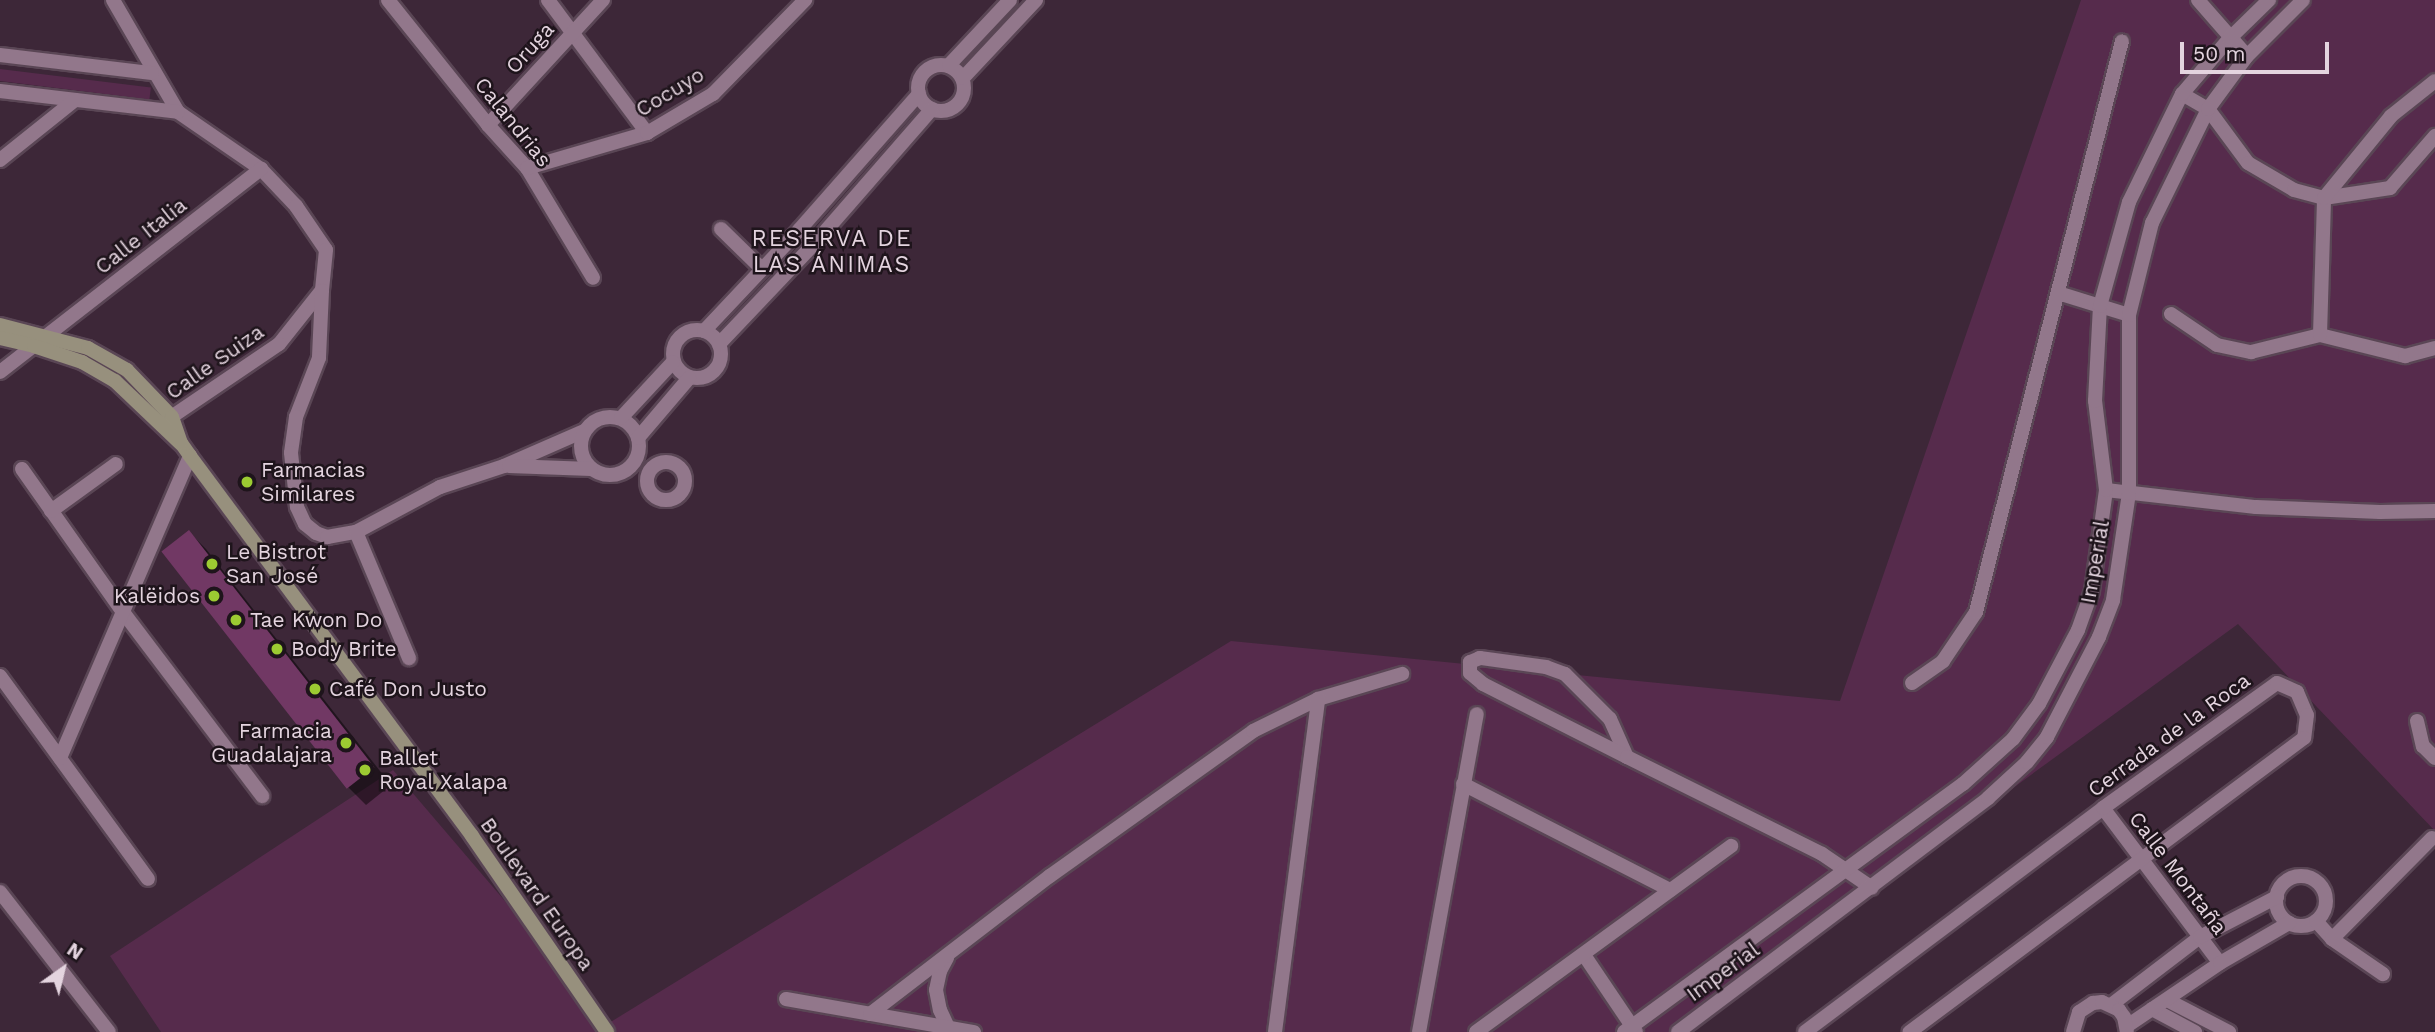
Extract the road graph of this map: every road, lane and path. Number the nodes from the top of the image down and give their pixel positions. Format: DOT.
graph roads {
  1 [pos="113,0"];
  2 [pos="388,0"];
  3 [pos="548,0"];
  4 [pos="603,0"];
  5 [pos="805,0"];
  6 [pos="1010,0"];
  7 [pos="1036,0"];
  8 [pos="2198,0"];
  9 [pos="2269,0"];
  10 [pos="2303,0"];
  11 [pos="573,33"];
  12 [pos="2229,39"];
  13 [pos="2122,41"];
  14 [pos="0,55"];
  15 [pos="2247,56"];
  16 [pos="949,65"];
  17 [pos="152,73"];
  18 [pos="963,78"];
  19 [pos="2435,82"];
  20 [pos="0,92"];
  21 [pos="919,94"];
  22 [pos="2182,94"];
  23 [pos="75,100"];
  24 [pos="932,109"];
  25 [pos="2208,109"];
  26 [pos="178,112"];
  27 [pos="488,125"];
  28 [pos="646,133"];
  29 [pos="2435,136"];
  30 [pos="0,160"];
  31 [pos="527,168"];
  32 [pos="261,169"];
  33 [pos="2324,198"];
  34 [pos="721,229"];
  35 [pos="800,229"];
  36 [pos="815,243"];
  37 [pos="762,269"];
  38 [pos="593,278"];
  39 [pos="322,290"];
  40 [pos="2058,293"];
  41 [pos="2100,306"];
  42 [pos="2129,314"];
  43 [pos="2171,314"];
  44 [pos="0,325"];
  45 [pos="704,331"];
  46 [pos="2320,335"];
  47 [pos="47,336"];
  48 [pos="0,338"];
  49 [pos="719,344"];
  50 [pos="34,346"];
  51 [pos="2435,348"];
  52 [pos="673,362"];
  53 [pos="0,372"];
  54 [pos="690,377"];
  55 [pos="172,417"];
  56 [pos="621,418"];
  57 [pos="159,426"];
  58 [pos="584,431"];
  59 [pos="638,438"];
  60 [pos="181,443"];
  61 [pos="190,456"];
  62 [pos="637,458"];
  63 [pos="116,464"];
  64 [pos="504,466"];
  65 [pos="653,466"];
  66 [pos="22,469"];
  67 [pos="591,469"];
  68 [pos="2106,490"];
  69 [pos="2129,493"];
  70 [pos="51,511"];
  71 [pos="2435,511"];
  72 [pos="356,532"];
  73 [pos="123,612"];
  74 [pos="409,658"];
  75 [pos="1402,674"];
  76 [pos="0,676"];
  77 [pos="1912,683"];
  78 [pos="1318,699"];
  79 [pos="1476,714"];
  80 [pos="2417,721"];
  81 [pos="1627,757"];
  82 [pos="60,758"];
  83 [pos="2435,758"];
  84 [pos="1463,784"];
  85 [pos="262,796"];
  86 [pos="2103,808"];
  87 [pos="2432,838"];
  88 [pos="1731,846"];
  89 [pos="2142,859"];
  90 [pos="1844,872"];
  91 [pos="148,879"];
  92 [pos="1872,888"];
  93 [pos="1670,890"];
  94 [pos="0,892"];
  95 [pos="2277,897"];
  96 [pos="2316,921"];
  97 [pos="2289,923"];
  98 [pos="2200,937"];
  99 [pos="2332,939"];
  100 [pos="949,954"];
  101 [pos="1584,955"];
  102 [pos="2220,963"];
  103 [pos="2383,974"];
  104 [pos="786,999"];
  105 [pos="2166,1000"];
  106 [pos="2111,1005"];
  107 [pos="2152,1009"];
  108 [pos="870,1014"];
  109 [pos="948,1027"];
  110 [pos="2127,1029"];
  111 [pos="1631,1030"];
  112 [pos="2072,1031"];
  113 [pos="109,1032"];
  114 [pos="607,1032"];
  115 [pos="974,1032"];
  116 [pos="1275,1032"];
  117 [pos="1419,1032"];
  118 [pos="1476,1032"];
  119 [pos="1678,1032"];
  120 [pos="1805,1032"];
  121 [pos="1910,1032"];
  122 [pos="2195,1032"];
  123 [pos="2229,1032"];
  1 -- 17 [label="street"];
  2 -- 27 [label="street, Calandrias"];
  3 -- 11 [label="street"];
  4 -- 11 [label="street, Oruga"];
  5 -- 28 [label="street, Cocuyo"];
  6 -- 16 [label="street"];
  7 -- 18 [label="street"];
  8 -- 12 [label="street"];
  9 -- 12 [label="street"];
  10 -- 15 [label="street, Imperial"];
  11 -- 27 [label="street, Oruga"];
  11 -- 28 [label="street"];
  12 -- 15 [label="street"];
  12 -- 22 [label="street"];
  13 -- 40 [label="street"];
  14 -- 17 [label="street"];
  15 -- 25 [label="street, Imperial"];
  16 -- 18 [label="street"];
  16 -- 21 [label="street"];
  17 -- 26 [label="street"];
  18 -- 24 [label="street"];
  19 -- 33 [label="street"];
  20 -- 23 [label="street"];
  21 -- 24 [label="street"];
  21 -- 35 [label="street"];
  22 -- 25 [label="street"];
  22 -- 41 [label="street"];
  23 -- 26 [label="street"];
  23 -- 30 [label="street"];
  24 -- 36 [label="street"];
  25 -- 33 [label="street"];
  25 -- 42 [label="street, Imperial"];
  26 -- 32 [label="street"];
  27 -- 31 [label="street, Calandrias"];
  28 -- 31 [label="street, Cocuyo"];
  29 -- 33 [label="street"];
  31 -- 38 [label="street, Calandrias"];
  32 -- 39 [label="street"];
  32 -- 47 [label="street, Calle Italia"];
  33 -- 46 [label="street"];
  34 -- 37 [label="street"];
  35 -- 36 [label="street"];
  35 -- 37 [label="street"];
  36 -- 49 [label="street"];
  37 -- 45 [label="street"];
  39 -- 55 [label="street, Calle Suiza"];
  39 -- 72 [label="street"];
  40 -- 41 [label="street"];
  40 -- 77 [label="street"];
  41 -- 42 [label="street"];
  41 -- 68 [label="street"];
  42 -- 69 [label="street, Imperial"];
  43 -- 46 [label="street"];
  44 -- 47 [label="main road, Boulevard Europa"];
  45 -- 49 [label="street"];
  45 -- 52 [label="street"];
  46 -- 51 [label="street"];
  47 -- 50 [label="street, Calle Italia"];
  47 -- 55 [label="main road, Boulevard Europa"];
  48 -- 50 [label="main road, Boulevard Europa"];
  49 -- 54 [label="street"];
  50 -- 53 [label="street, Calle Italia"];
  50 -- 57 [label="main road, Boulevard Europa"];
  52 -- 54 [label="street"];
  52 -- 56 [label="street"];
  54 -- 59 [label="street"];
  55 -- 57 [label="street, Calle Suiza"];
  55 -- 60 [label="main road, Boulevard Europa"];
  56 -- 58 [label="street"];
  56 -- 59 [label="street"];
  57 -- 60 [label="main road, Boulevard Europa"];
  58 -- 64 [label="street"];
  58 -- 67 [label="street"];
  59 -- 62 [label="street"];
  60 -- 61 [label="main road, Boulevard Europa"];
  61 -- 73 [label="street"];
  61 -- 114 [label="main road, Boulevard Europa"];
  62 -- 65 [label="street"];
  62 -- 67 [label="street"];
  63 -- 70 [label="street"];
  64 -- 67 [label="street"];
  64 -- 72 [label="street"];
  66 -- 70 [label="street"];
  68 -- 69 [label="street"];
  68 -- 90 [label="street"];
  69 -- 71 [label="street"];
  69 -- 92 [label="street, Imperial"];
  70 -- 73 [label="street"];
  72 -- 74 [label="street"];
  73 -- 82 [label="street"];
  73 -- 85 [label="street"];
  75 -- 78 [label="street"];
  76 -- 82 [label="street"];
  78 -- 100 [label="street"];
  78 -- 116 [label="street"];
  79 -- 84 [label="street"];
  80 -- 83 [label="street"];
  81 -- 81 [label="street"];
  81 -- 90 [label="street"];
  82 -- 91 [label="street"];
  84 -- 93 [label="street"];
  84 -- 117 [label="street"];
  86 -- 89 [label="street, Calle Montaña"];
  86 -- 89 [label="street, Cerrada de la Roca"];
  86 -- 120 [label="street, Cerrada de la Roca"];
  87 -- 99 [label="street"];
  88 -- 93 [label="street"];
  89 -- 98 [label="street, Calle Montaña"];
  89 -- 121 [label="street, Cerrada de la Roca"];
  90 -- 92 [label="street"];
  90 -- 111 [label="street"];
  92 -- 119 [label="street, Imperial"];
  93 -- 101 [label="street"];
  94 -- 113 [label="street"];
  95 -- 96 [label="street"];
  95 -- 97 [label="street"];
  95 -- 98 [label="street"];
  96 -- 97 [label="street"];
  96 -- 99 [label="street"];
  97 -- 102 [label="street"];
  98 -- 102 [label="street, Calle Montaña"];
  98 -- 106 [label="street"];
  99 -- 103 [label="street"];
  100 -- 108 [label="street"];
  100 -- 109 [label="street"];
  101 -- 111 [label="street"];
  101 -- 118 [label="street"];
  102 -- 105 [label="street"];
  104 -- 108 [label="street"];
  105 -- 107 [label="street"];
  105 -- 123 [label="street"];
  106 -- 110 [label="street"];
  106 -- 112 [label="street"];
  107 -- 110 [label="street"];
  107 -- 122 [label="street"];
  108 -- 109 [label="street"];
  109 -- 115 [label="street"];
}
